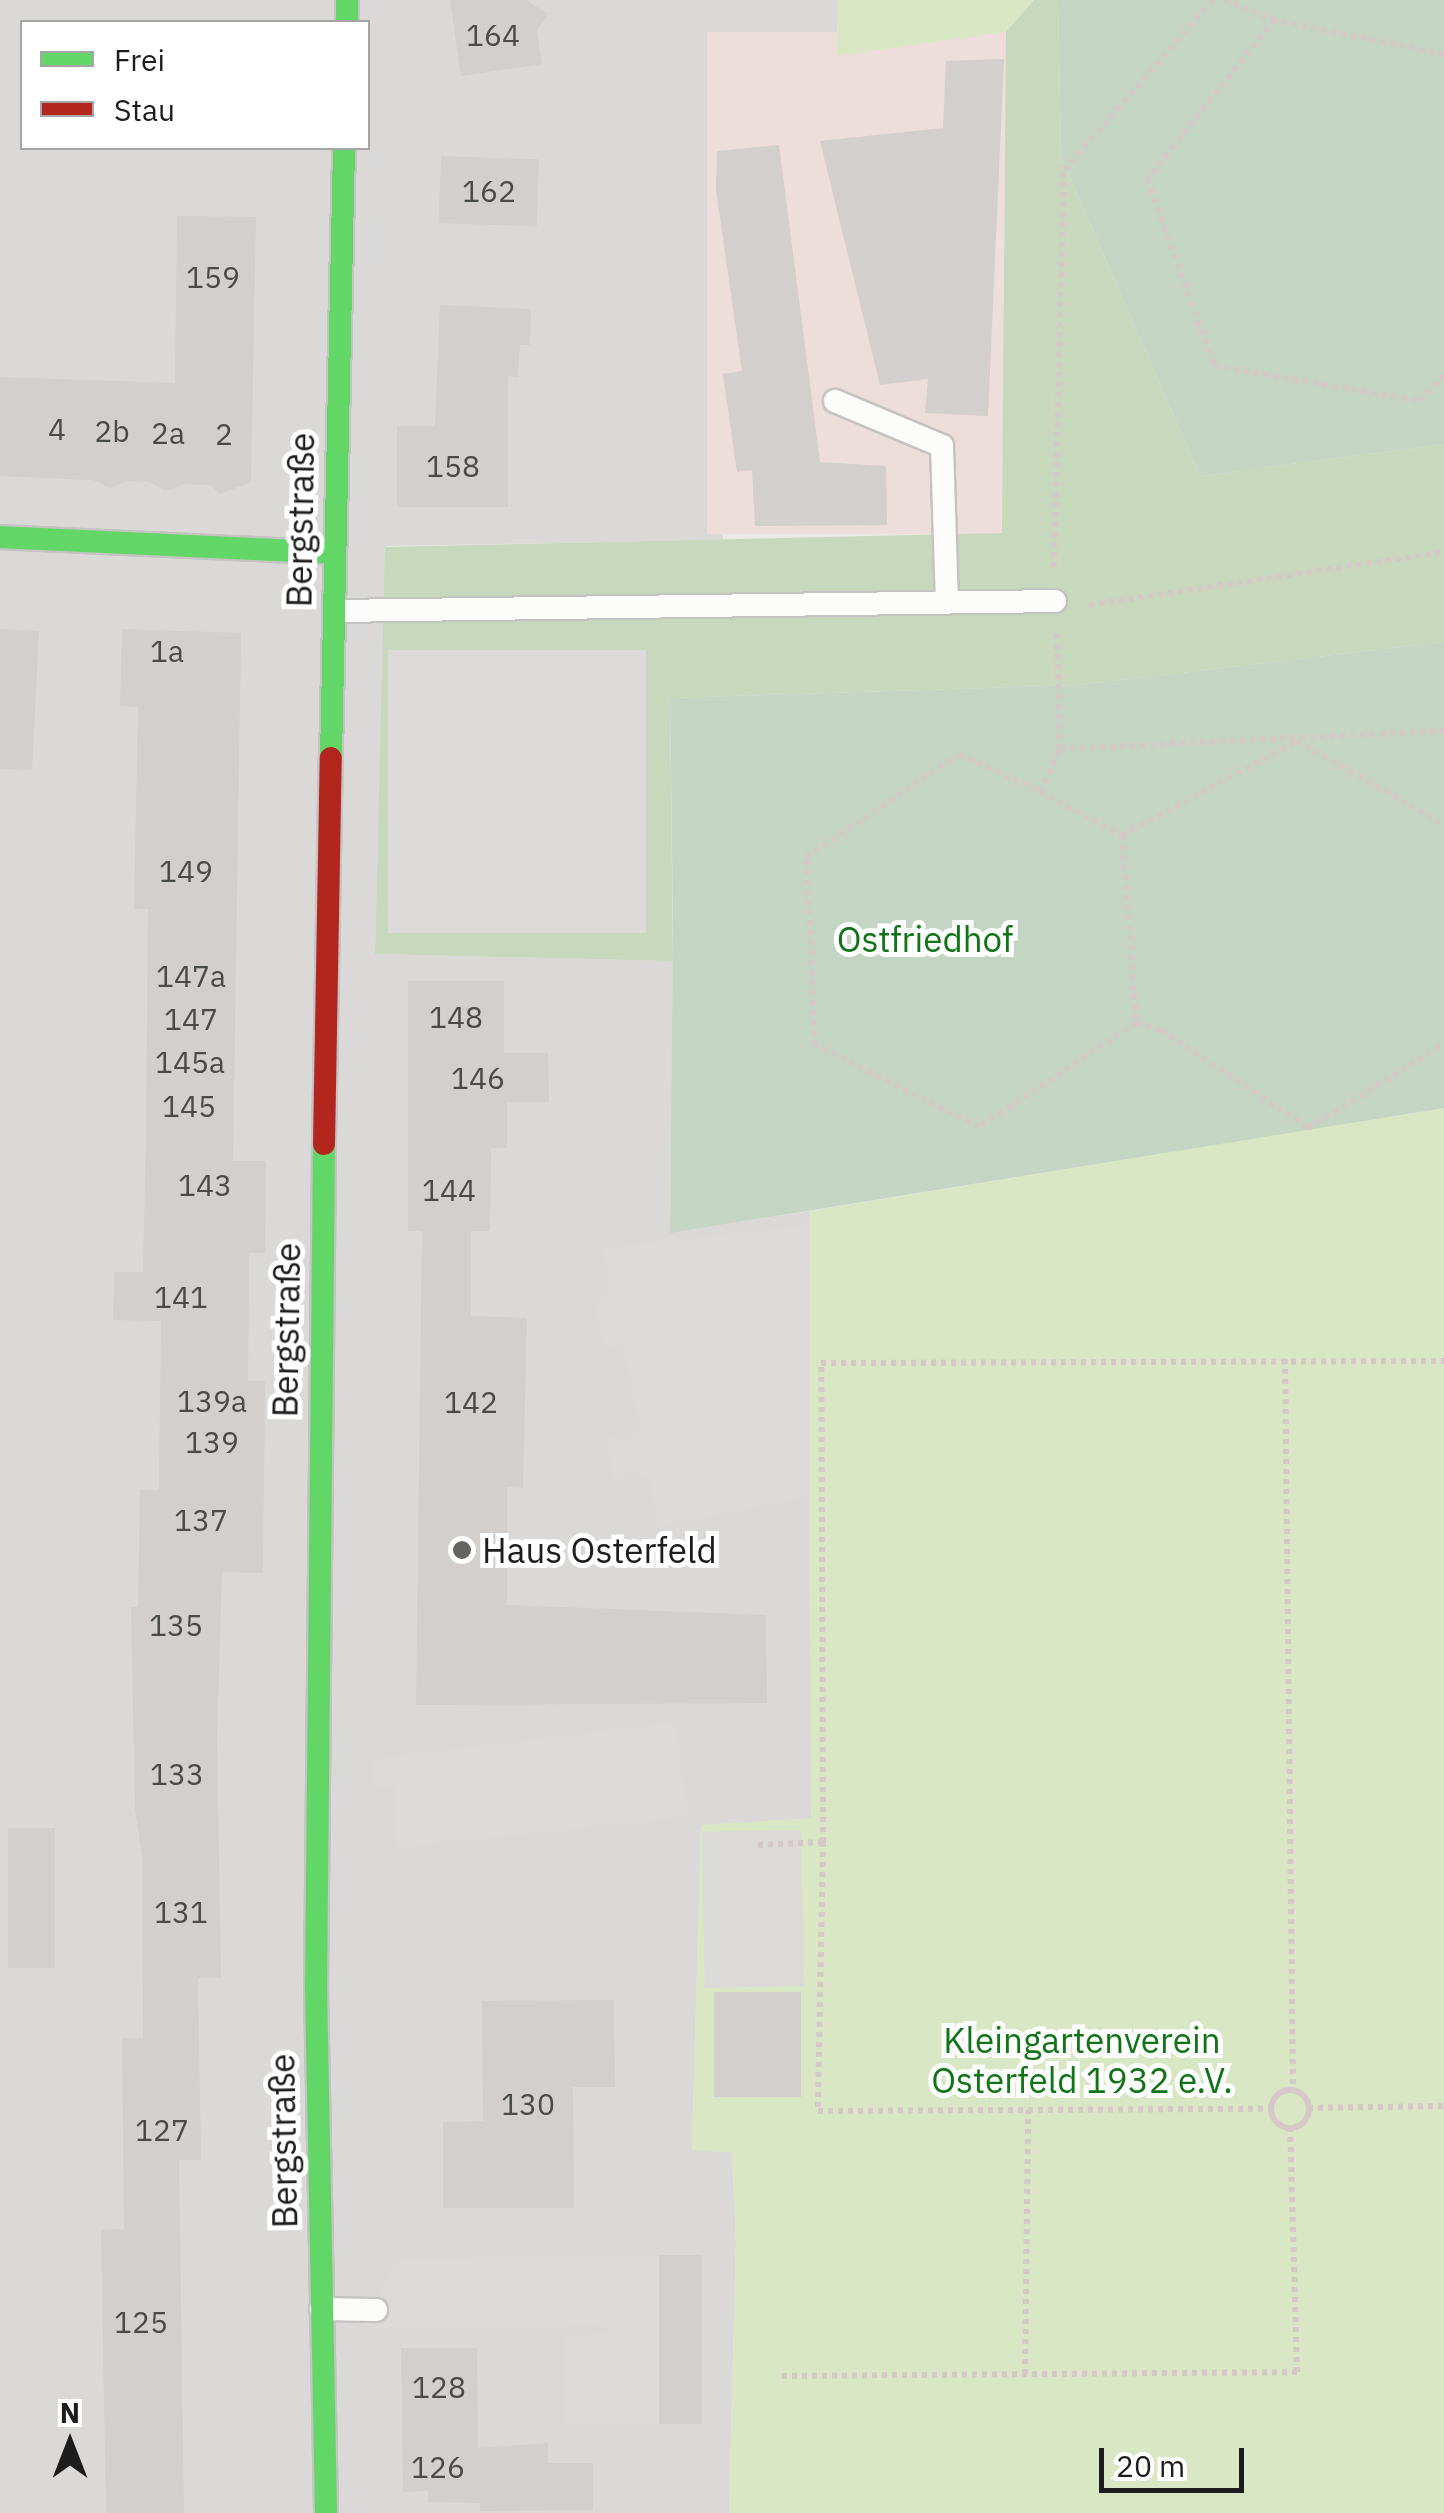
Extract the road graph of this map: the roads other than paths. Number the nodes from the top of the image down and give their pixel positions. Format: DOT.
graph roads {
  1 [pos="344,150"];
  2 [pos="835,401"];
  3 [pos="0,537"];
  4 [pos="334,553"];
  5 [pos="947,602"];
  6 [pos="1055,609"];
  7 [pos="333,611"];
  8 [pos="321,2309"];
  9 [pos="376,2310"];
  10 [pos="326,2513"];
  1 -- 4 [label="street, Bergstraße"];
  2 -- 5 [label="lane"];
  3 -- 4 [label="street"];
  4 -- 7 [label="street, Bergstraße"];
  5 -- 6 [label="lane"];
  5 -- 7 [label="lane"];
  7 -- 8 [label="street, Bergstraße"];
  8 -- 9 [label="lane"];
  8 -- 10 [label="street, Bergstraße"];
}
